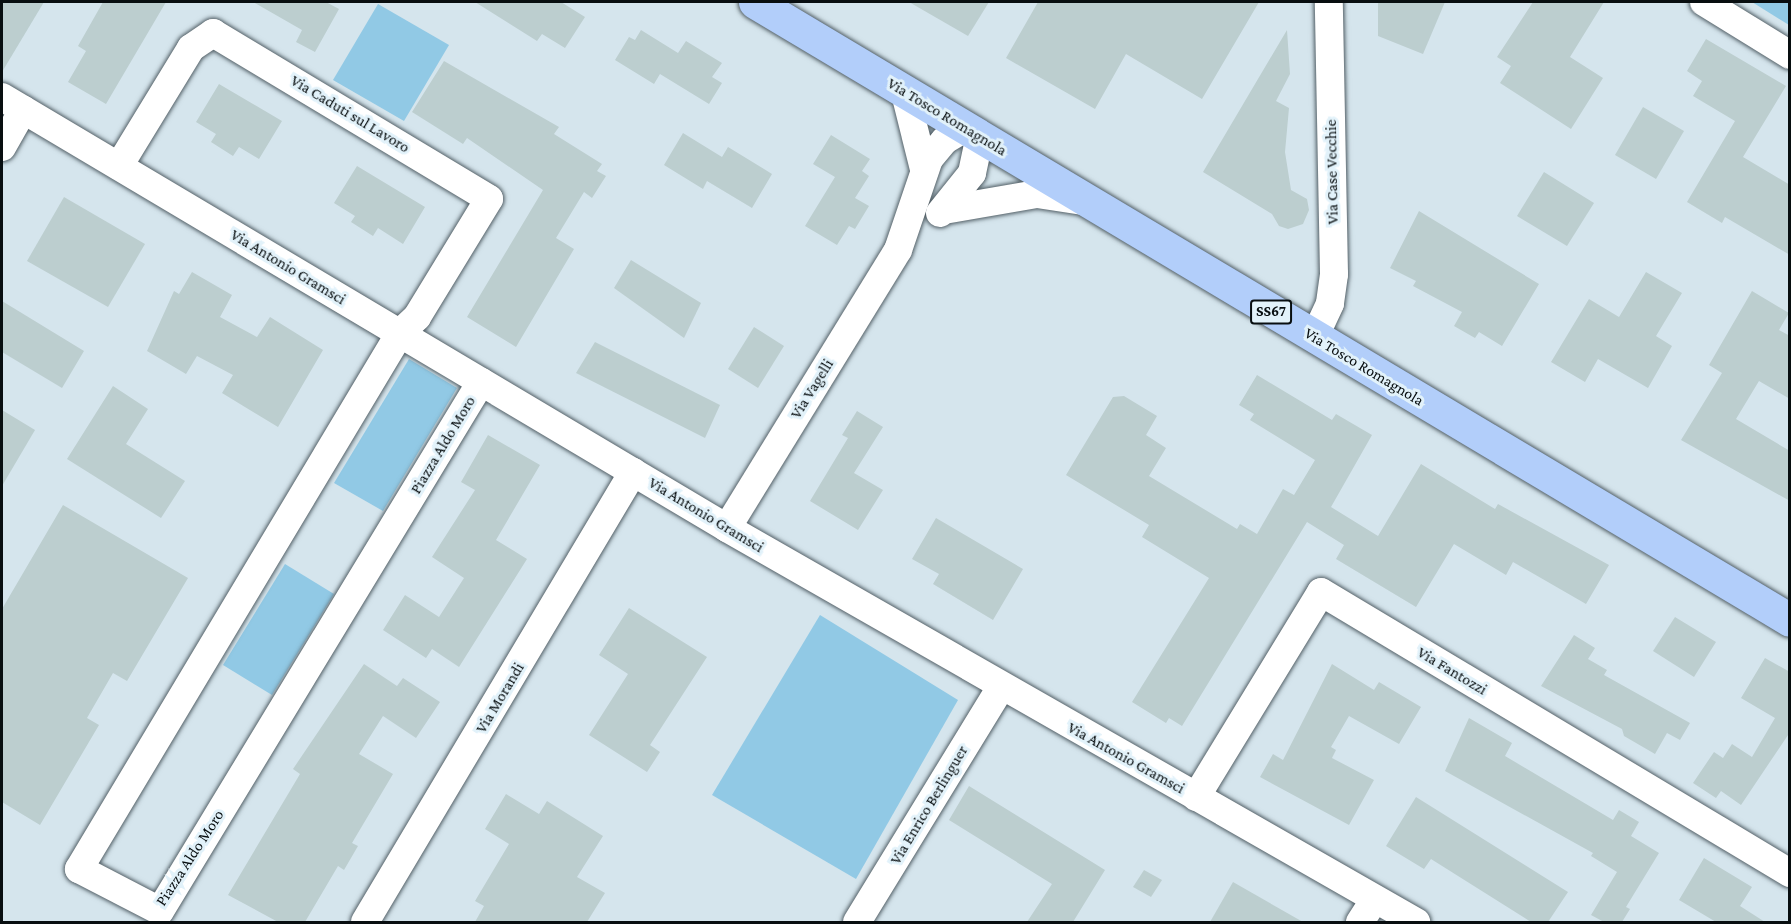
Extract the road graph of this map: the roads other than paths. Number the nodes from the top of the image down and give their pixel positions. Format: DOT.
graph roads {
  1 [pos="755,2"];
  2 [pos="1329,2"];
  3 [pos="1704,2"];
  4 [pos="1790,55"];
  5 [pos="905,93"];
  6 [pos="12,104"];
  7 [pos="973,132"];
  8 [pos="2,147"];
  9 [pos="119,166"];
  10 [pos="924,169"];
  11 [pos="1089,202"];
  12 [pos="944,210"];
  13 [pos="898,250"];
  14 [pos="400,333"];
  15 [pos="1314,338"];
  16 [pos="481,382"];
  17 [pos="633,471"];
  18 [pos="727,528"];
  19 [pos="1790,620"];
  20 [pos="1001,687"];
  21 [pos="1196,797"];
  22 [pos="1790,873"];
  23 [pos="1368,911"];
  24 [pos="169,917"];
  25 [pos="365,922"];
  26 [pos="857,922"];
  27 [pos="1416,922"];
  1 -- 5 [label="main road, Via Tosco Romagnola / SS67"];
  2 -- 15 [label="street, Via Case Vecchie"];
  3 -- 4 [label="street"];
  5 -- 7 [label="main road, Via Tosco Romagnola / SS67"];
  5 -- 10 [label="street"];
  6 -- 8 [label="street"];
  6 -- 9 [label="street, Via Antonio Gramsci"];
  7 -- 10 [label="street, Via Vagelli"];
  7 -- 11 [label="main road, Via Tosco Romagnola / SS67"];
  7 -- 12 [label="street, Via Vagelli"];
  9 -- 14 [label="street, Via Antonio Gramsci"];
  9 -- 14 [label="street, Via Caduti sul Lavoro"];
  10 -- 13 [label="street, Via Vagelli"];
  11 -- 12 [label="street"];
  11 -- 15 [label="main road, Via Tosco Romagnola / SS67"];
  12 -- 13 [label="street, Via Vagelli"];
  13 -- 18 [label="street, Via Vagelli"];
  14 -- 16 [label="street, Via Antonio Gramsci"];
  14 -- 24 [label="street, Piazza Aldo Moro"];
  15 -- 19 [label="main road, Via Tosco Romagnola / SS67"];
  16 -- 17 [label="street, Via Antonio Gramsci"];
  16 -- 24 [label="street, Piazza Aldo Moro"];
  17 -- 18 [label="street, Via Antonio Gramsci"];
  17 -- 25 [label="street, Via Morandi"];
  18 -- 20 [label="street, Via Antonio Gramsci"];
  20 -- 21 [label="street, Via Antonio Gramsci"];
  20 -- 26 [label="street, Via Enrico Berlinguer"];
  21 -- 22 [label="street, Via Fantozzi"];
  21 -- 23 [label="street, Via Antonio Gramsci"];
  23 -- 27 [label="street, Via Antonio Gramsci"];
}
